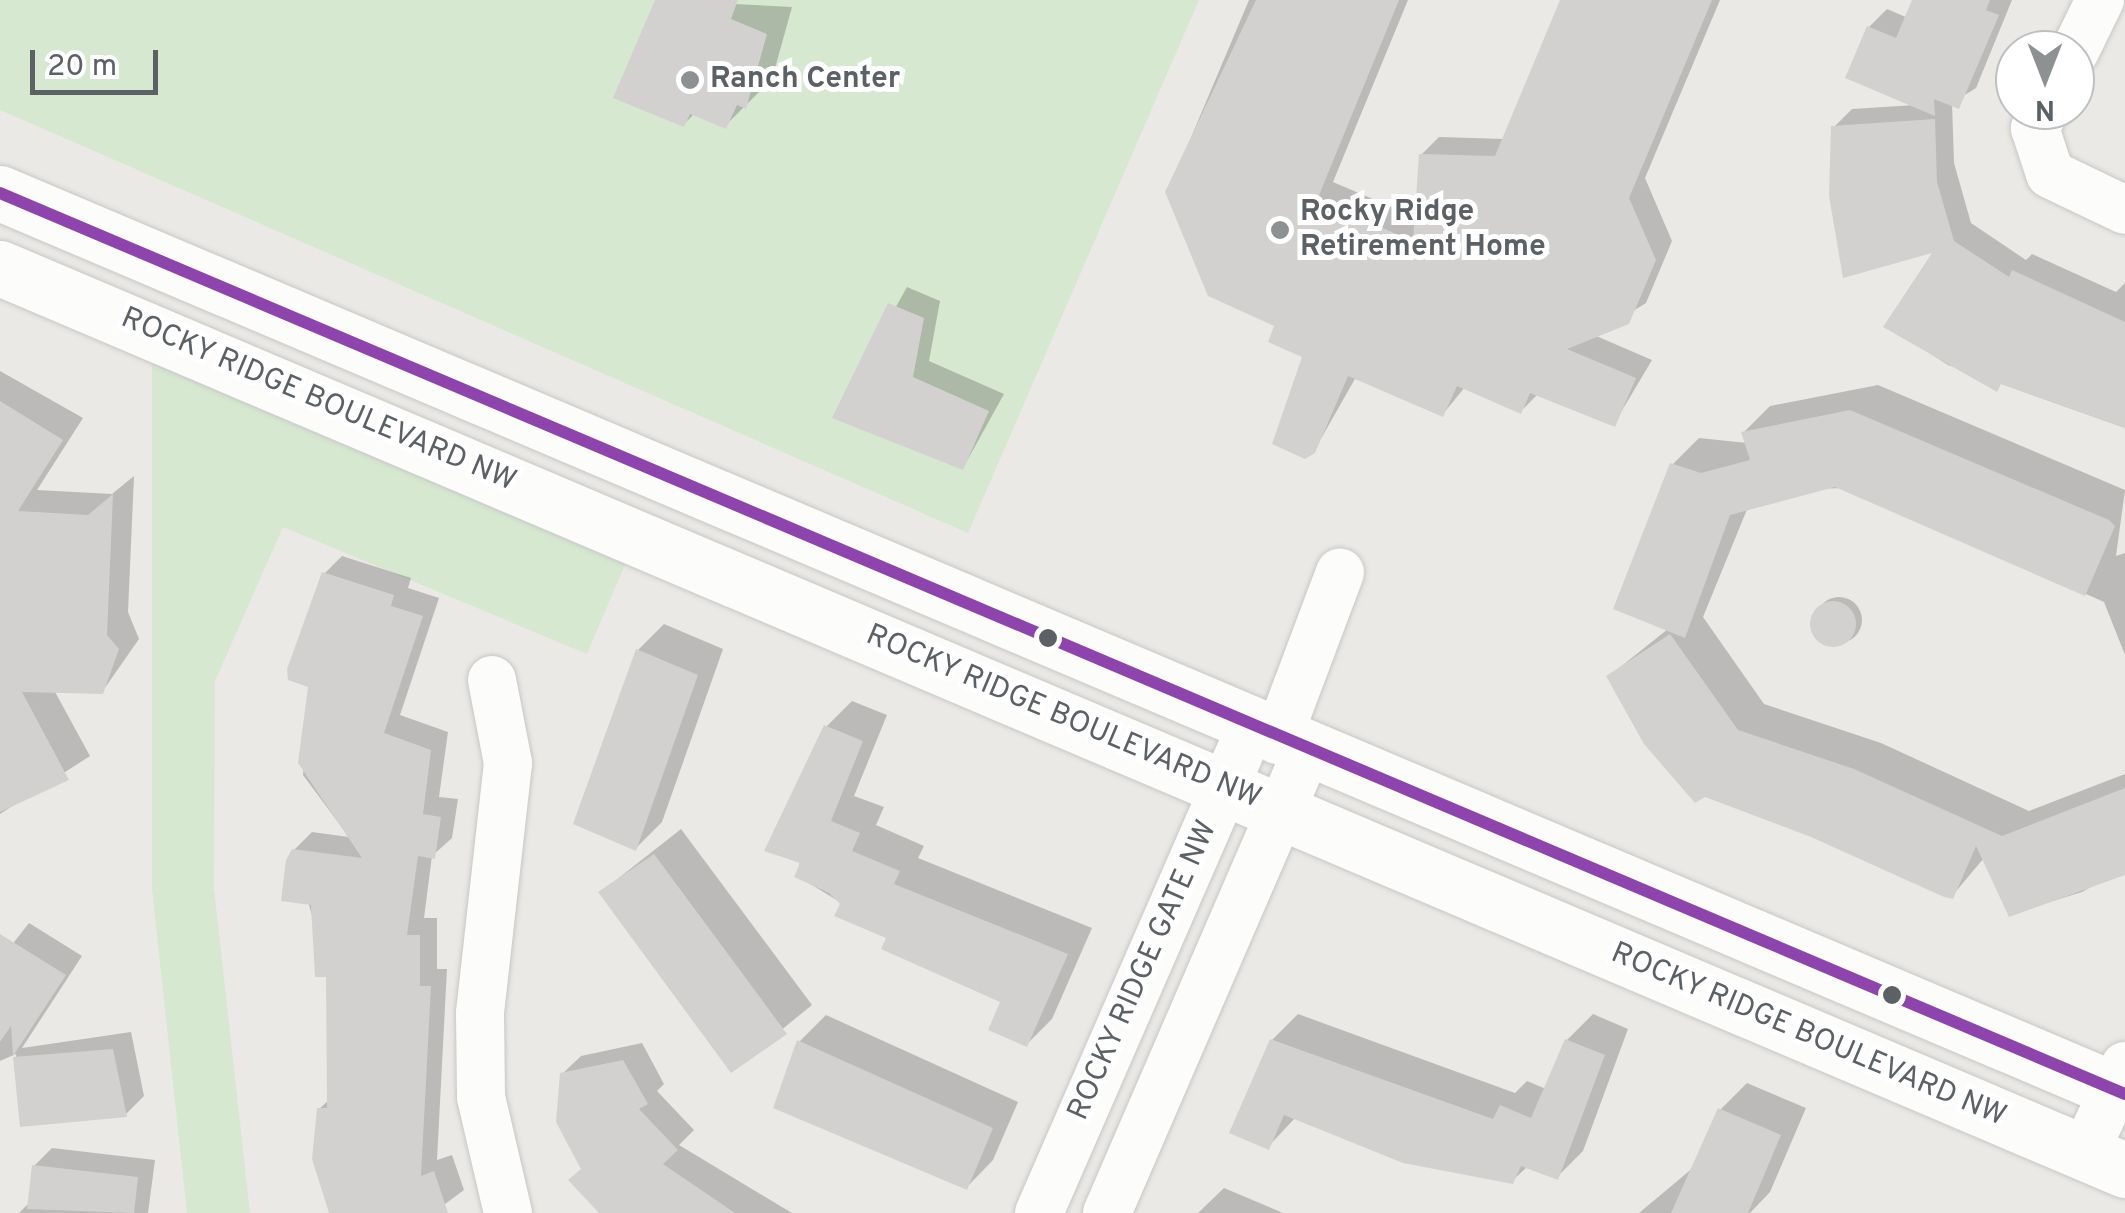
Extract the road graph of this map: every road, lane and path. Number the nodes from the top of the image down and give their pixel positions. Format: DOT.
graph roads {
  1 [pos="2100,0"];
  2 [pos="2085,30"];
  3 [pos="2037,130"];
  4 [pos="0,192"];
  5 [pos="2125,210"];
  6 [pos="0,268"];
  7 [pos="1340,572"];
  8 [pos="492,680"];
  9 [pos="1278,740"];
  10 [pos="1225,788"];
  11 [pos="1280,811"];
  12 [pos="2122,1083"];
  13 [pos="2105,1161"];
  14 [pos="508,1213"];
  15 [pos="1039,1213"];
  16 [pos="1107,1213"];
  1 -- 2 [label="street"];
  3 -- 5 [label="street"];
  4 -- 9 [label="street"];
  6 -- 10 [label="street, ROCKY RIDGE BOULEVARD NW"];
  7 -- 9 [label="street"];
  8 -- 14 [label="street"];
  9 -- 10 [label="street, ROCKY RIDGE GATE NW"];
  9 -- 11 [label="street, ROCKY RIDGE GATE NW"];
  9 -- 12 [label="street"];
  10 -- 11 [label="street, ROCKY RIDGE BOULEVARD NW"];
  10 -- 15 [label="street, ROCKY RIDGE GATE NW"];
  11 -- 13 [label="street, ROCKY RIDGE BOULEVARD NW"];
  11 -- 16 [label="street, ROCKY RIDGE GATE NW"];
  12 -- 13 [label="street"];
}
